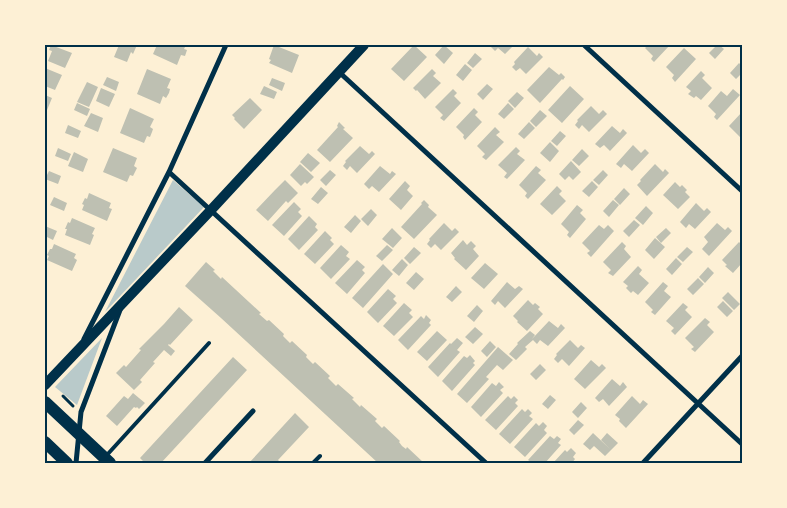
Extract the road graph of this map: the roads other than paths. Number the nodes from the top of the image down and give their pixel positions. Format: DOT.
graph roads {
  1 [pos="226,45"];
  2 [pos="364,45"];
  3 [pos="584,45"];
  4 [pos="338,72"];
  5 [pos="169,172"];
  6 [pos="742,191"];
  7 [pos="211,210"];
  8 [pos="123,303"];
  9 [pos="209,343"];
  10 [pos="78,350"];
  11 [pos="742,356"];
  12 [pos="45,385"];
  13 [pos="45,402"];
  14 [pos="698,404"];
  15 [pos="253,411"];
  16 [pos="79,434"];
  17 [pos="45,442"];
  18 [pos="742,444"];
  19 [pos="320,456"];
  20 [pos="108,460"];
  21 [pos="67,463"];
  22 [pos="76,463"];
  23 [pos="205,463"];
  24 [pos="313,463"];
  25 [pos="486,463"];
  26 [pos="643,463"];
  1 -- 5 [label="street"];
  2 -- 4 [label="main road"];
  3 -- 6 [label="street"];
  4 -- 7 [label="main road"];
  4 -- 14 [label="street"];
  5 -- 7 [label="street"];
  5 -- 10 [label="street"];
  7 -- 8 [label="main road"];
  7 -- 25 [label="street"];
  8 -- 10 [label="main road"];
  8 -- 16 [label="street"];
  9 -- 20 [label="lane"];
  10 -- 12 [label="main road"];
  11 -- 14 [label="street"];
  13 -- 16 [label="main road"];
  14 -- 18 [label="street"];
  14 -- 26 [label="street"];
  15 -- 23 [label="street"];
  16 -- 20 [label="main road"];
  16 -- 22 [label="street"];
  17 -- 21 [label="main road"];
  19 -- 24 [label="lane"];
}
